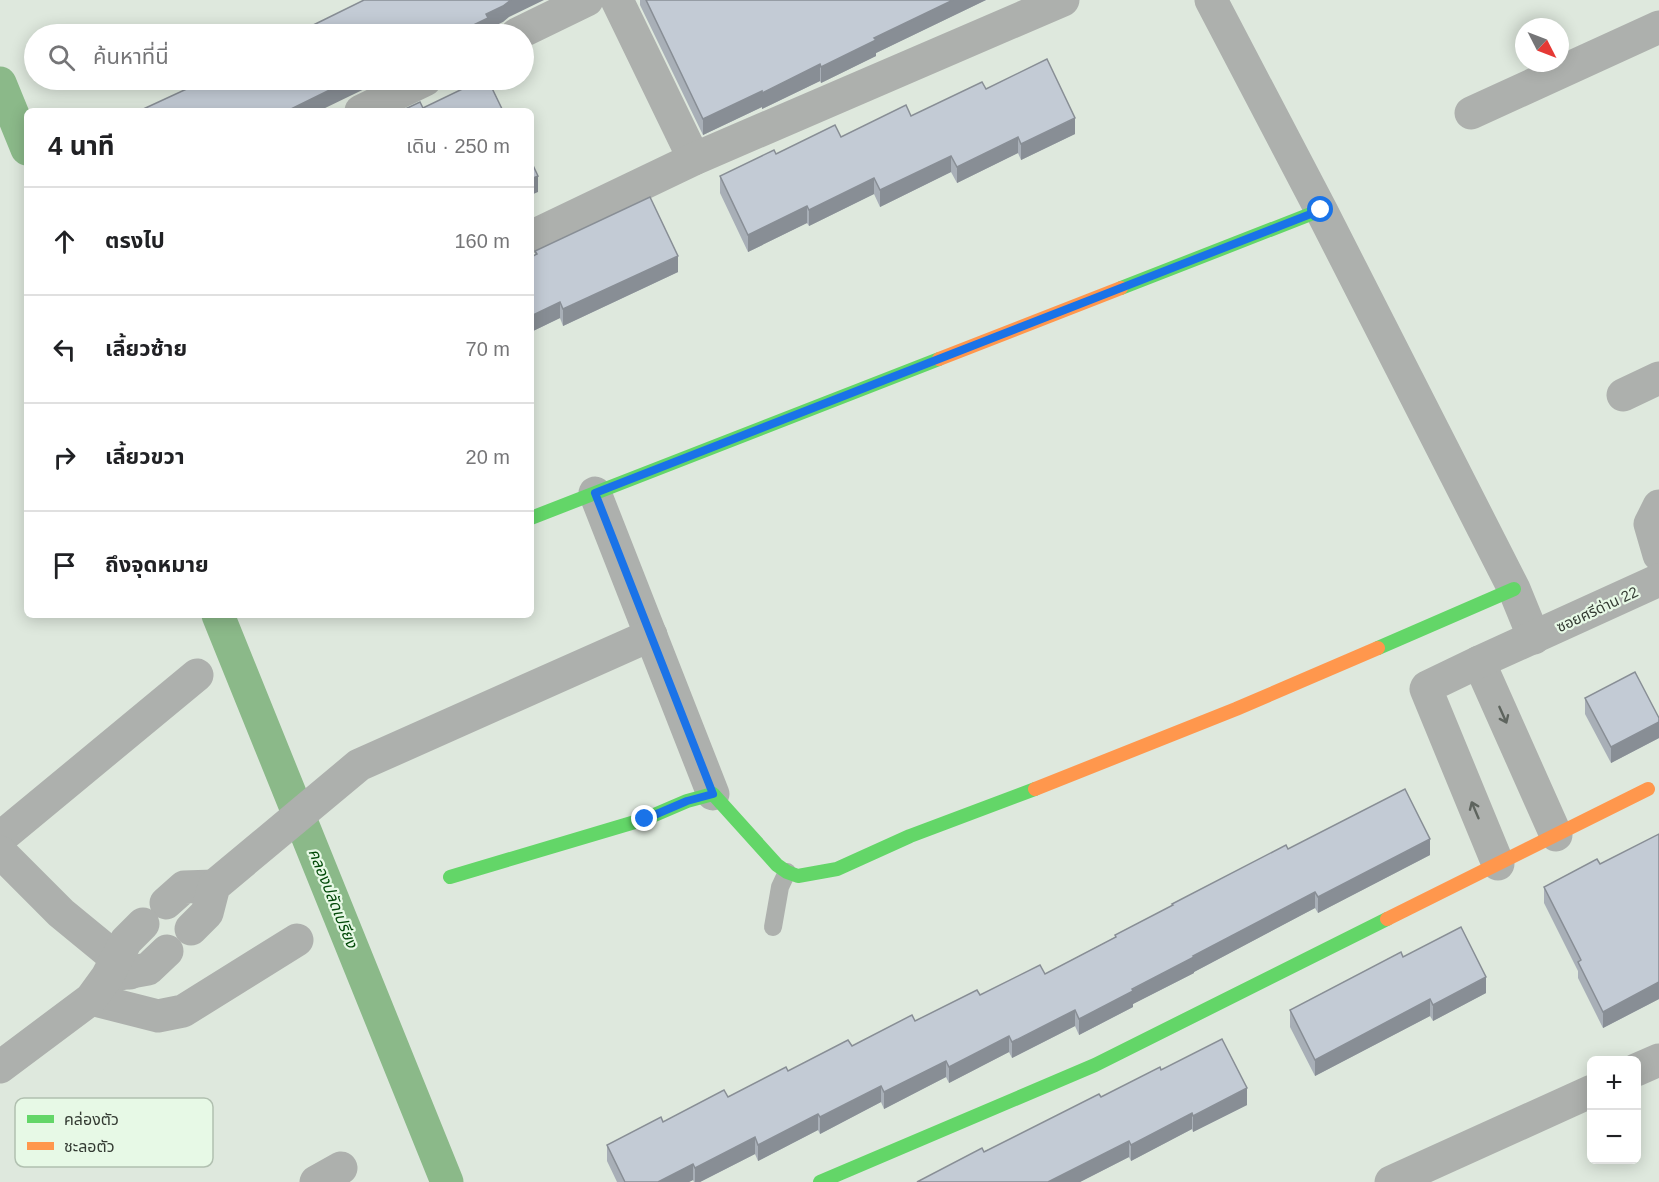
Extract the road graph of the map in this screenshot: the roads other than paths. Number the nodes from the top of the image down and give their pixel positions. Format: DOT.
graph roads {
  1 [pos="587,0"];
  2 [pos="617,0"];
  3 [pos="1064,0"];
  4 [pos="1211,0"];
  5 [pos="534,26"];
  6 [pos="1659,27"];
  7 [pos="404,90"];
  8 [pos="367,108"];
  9 [pos="1472,113"];
  10 [pos="694,159"];
  11 [pos="1321,210"];
  12 [pos="534,236"];
  13 [pos="1659,378"];
  14 [pos="1623,395"];
  15 [pos="595,493"];
  16 [pos="1659,506"];
  17 [pos="534,517"];
  18 [pos="1659,555"];
  19 [pos="1659,580"];
  20 [pos="1514,590"];
  21 [pos="651,635"];
  22 [pos="1534,638"];
  23 [pos="1479,662"];
  24 [pos="197,675"];
  25 [pos="1648,789"];
  26 [pos="713,794"];
  27 [pos="1556,835"];
  28 [pos="0,838"];
  29 [pos="0,852"];
  30 [pos="1498,864"];
  31 [pos="787,872"];
  32 [pos="450,877"];
  33 [pos="214,886"];
  34 [pos="773,927"];
  35 [pos="191,929"];
  36 [pos="297,940"];
  37 [pos="167,951"];
  38 [pos="111,977"];
  39 [pos="1659,1060"];
  40 [pos="0,1066"];
  41 [pos="1641,1068"];
  42 [pos="1587,1093"];
  43 [pos="820,1182"];
  44 [pos="1391,1182"];
  1 -- 5 [label="street"];
  2 -- 10 [label="street"];
  3 -- 10 [label="street"];
  4 -- 11 [label="street"];
  6 -- 9 [label="street"];
  7 -- 8 [label="street"];
  10 -- 12 [label="street"];
  11 -- 15 [label="street"];
  11 -- 20 [label="street"];
  13 -- 14 [label="street"];
  15 -- 17 [label="street"];
  15 -- 21 [label="street"];
  16 -- 18 [label="street"];
  19 -- 22 [label="street, ซอยศรีด่าน 22"];
  20 -- 22 [label="street"];
  20 -- 31 [label="street"];
  21 -- 26 [label="street"];
  21 -- 33 [label="street"];
  22 -- 23 [label="street, ซอยศรีด่าน 22"];
  23 -- 27 [label="street, one-way"];
  30 -- 23 [label="street, ซอยศรีด่าน 22, one-way"];
  24 -- 28 [label="street"];
  25 -- 27 [label="street"];
  26 -- 31 [label="street"];
  26 -- 32 [label="street"];
  27 -- 30 [label="street"];
  29 -- 38 [label="street"];
  30 -- 43 [label="street"];
  31 -- 34 [label="lane"];
  33 -- 35 [label="street"];
  33 -- 38 [label="street"];
  36 -- 38 [label="street"];
  37 -- 38 [label="street"];
  38 -- 40 [label="street"];
  39 -- 41 [label="street"];
  42 -- 44 [label="street"];
}
